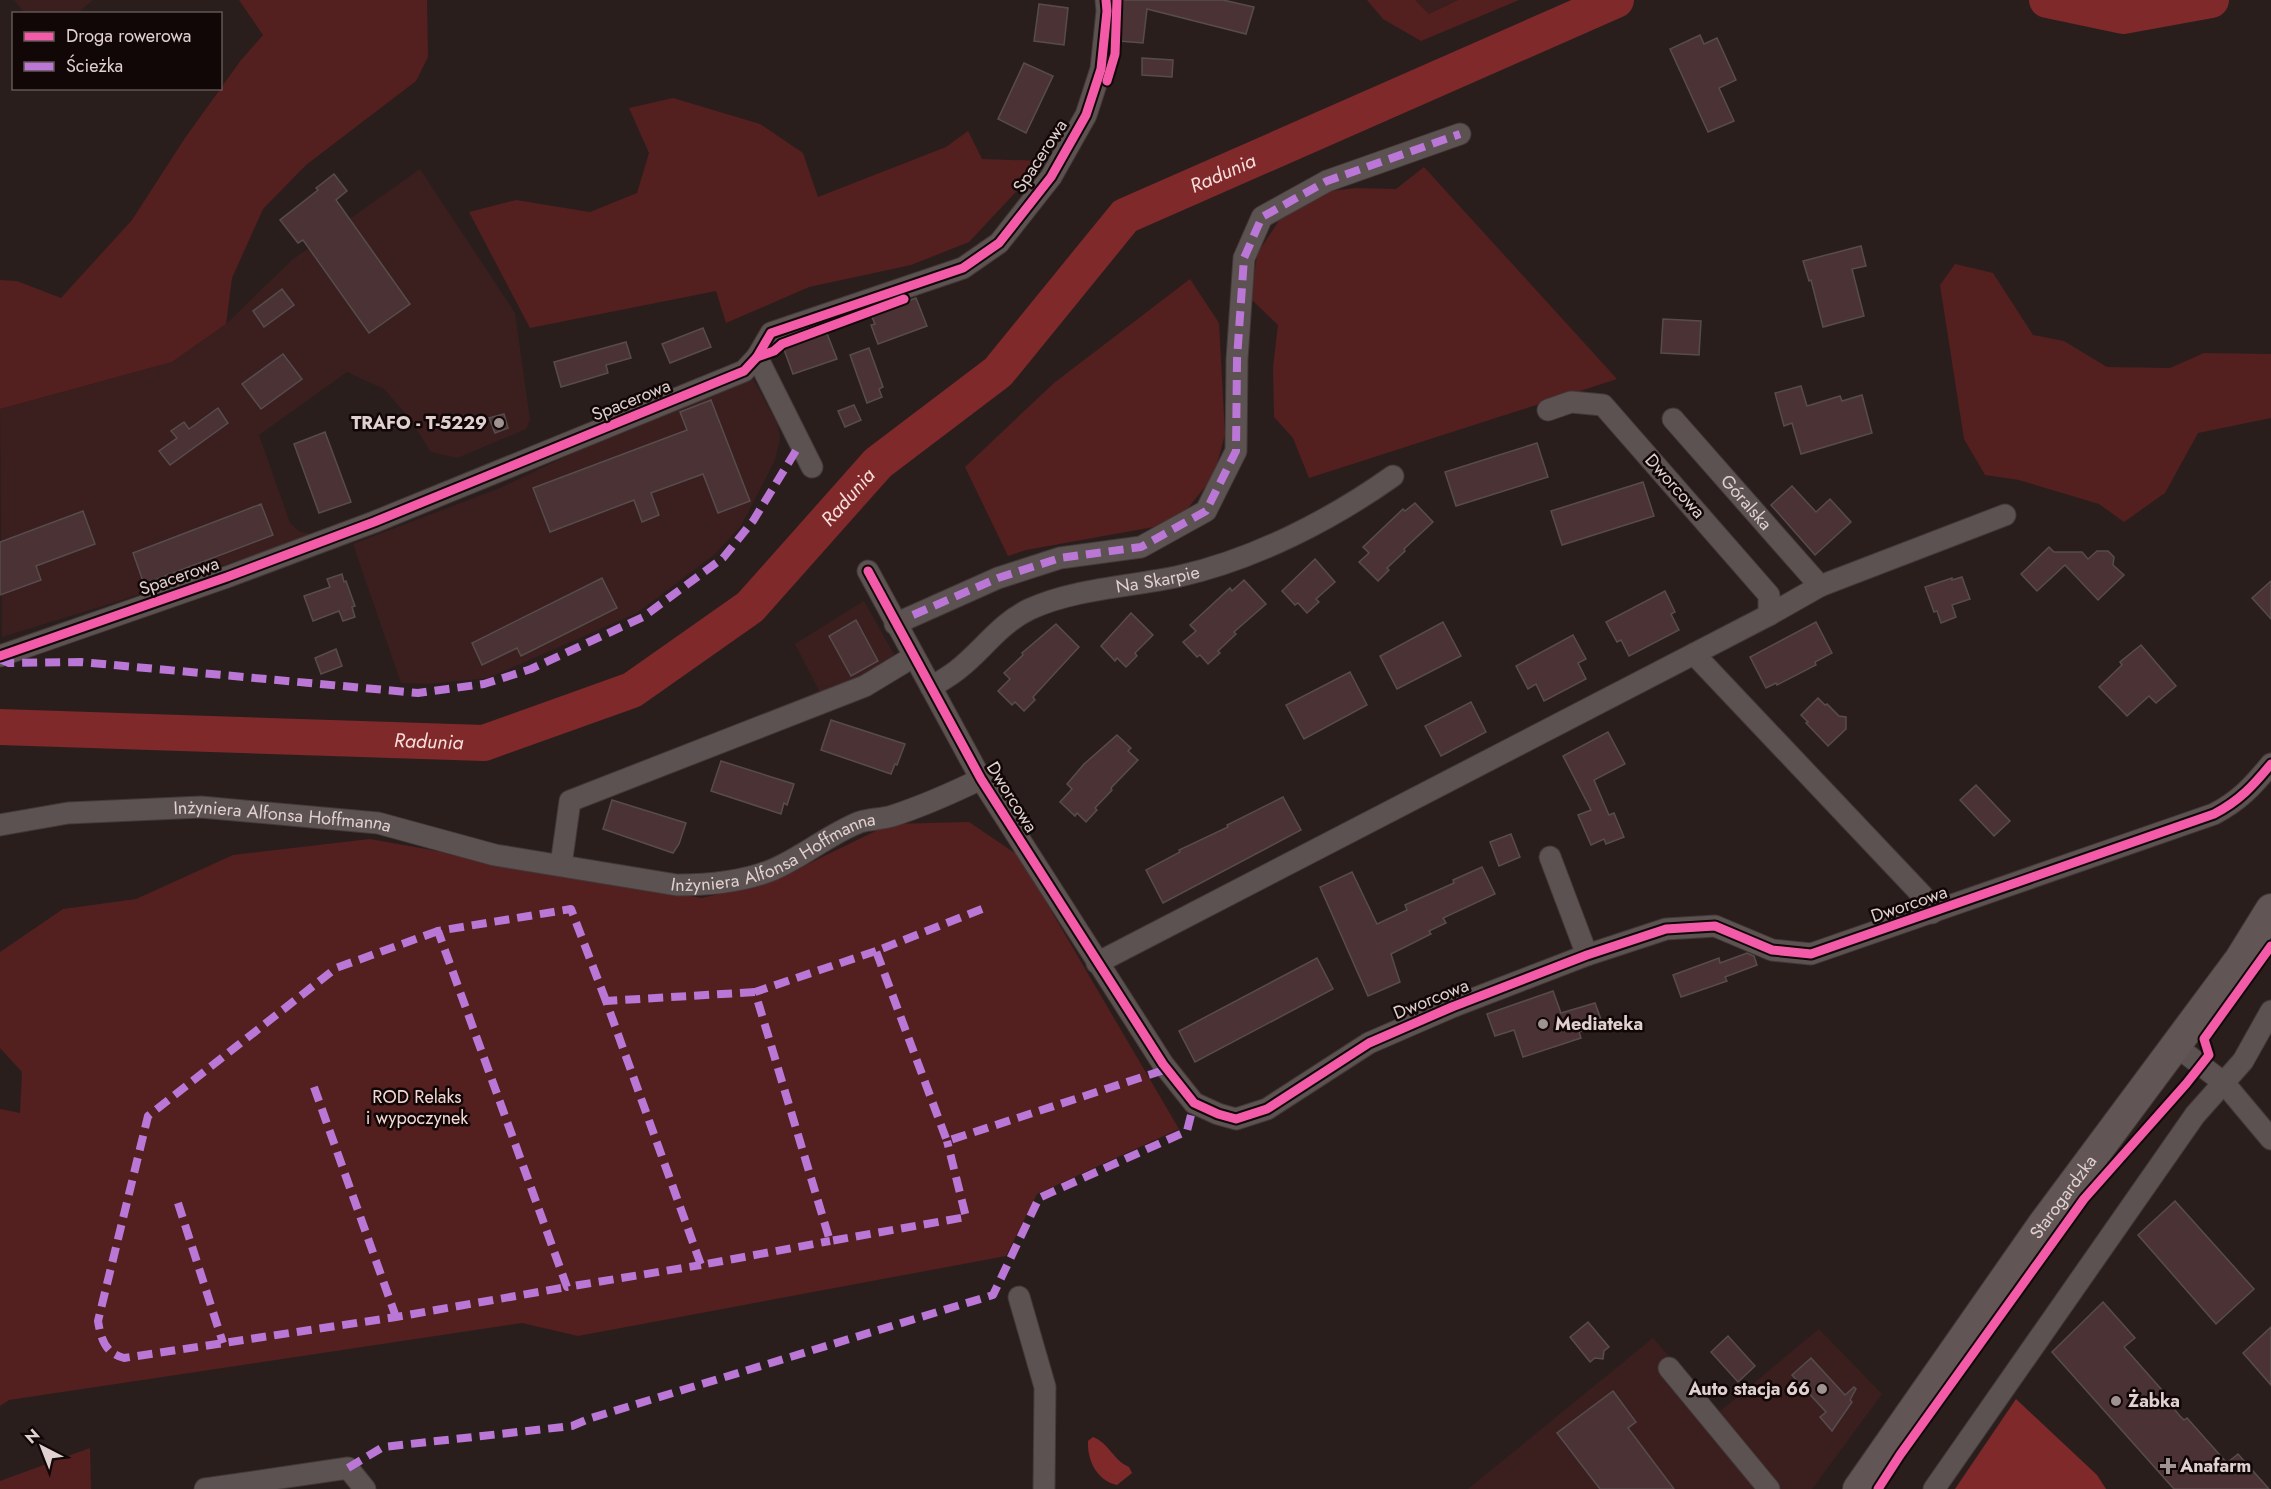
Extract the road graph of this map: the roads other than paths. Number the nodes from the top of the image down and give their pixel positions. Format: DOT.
graph roads {
  1 [pos="1106,0"];
  2 [pos="1460,134"];
  3 [pos="757,357"];
  4 [pos="1548,410"];
  5 [pos="1673,419"];
  6 [pos="812,467"];
  7 [pos="1393,476"];
  8 [pos="2005,515"];
  9 [pos="868,571"];
  10 [pos="1820,586"];
  11 [pos="1769,615"];
  12 [pos="895,624"];
  13 [pos="1694,654"];
  14 [pos="0,656"];
  15 [pos="913,657"];
  16 [pos="931,687"];
  17 [pos="2271,764"];
  18 [pos="981,779"];
  19 [pos="0,825"];
  20 [pos="1550,856"];
  21 [pos="561,865"];
  22 [pos="2271,909"];
  23 [pos="1932,913"];
  24 [pos="1587,956"];
  25 [pos="1097,963"];
  26 [pos="2271,1011"];
  27 [pos="2176,1046"];
  28 [pos="2224,1083"];
  29 [pos="2271,1139"];
  30 [pos="1019,1297"];
  31 [pos="1669,1368"];
  32 [pos="205,1489"];
  33 [pos="365,1489"];
  34 [pos="1044,1489"];
  35 [pos="1769,1489"];
  36 [pos="1858,1489"];
  37 [pos="1934,1489"];
  1 -- 3 [label="street, Spacerowa"];
  2 -- 12 [label="street"];
  3 -- 6 [label="street"];
  3 -- 14 [label="street, Spacerowa"];
  4 -- 11 [label="street, Dworcowa"];
  5 -- 10 [label="street, Góralska"];
  7 -- 16 [label="street, Na Skarpie"];
  8 -- 10 [label="street"];
  9 -- 12 [label="street, Dworcowa"];
  10 -- 11 [label="street"];
  11 -- 13 [label="street"];
  12 -- 15 [label="street, Dworcowa"];
  13 -- 23 [label="street"];
  13 -- 25 [label="street"];
  15 -- 16 [label="street, Dworcowa"];
  15 -- 21 [label="street"];
  16 -- 18 [label="street, Dworcowa"];
  17 -- 23 [label="street, Dworcowa"];
  18 -- 21 [label="street, Inżyniera Alfonsa Hoffmanna"];
  18 -- 25 [label="street, Dworcowa"];
  19 -- 21 [label="street, Inżyniera Alfonsa Hoffmanna"];
  20 -- 24 [label="street"];
  22 -- 27 [label="main road, Starogardzka"];
  23 -- 24 [label="street, Dworcowa"];
  24 -- 25 [label="street, Dworcowa"];
  26 -- 28 [label="street"];
  27 -- 28 [label="street"];
  27 -- 36 [label="main road, Starogardzka"];
  28 -- 29 [label="street"];
  28 -- 37 [label="street"];
  30 -- 34 [label="street"];
  31 -- 35 [label="street"];
  32 -- 33 [label="street"];
}
